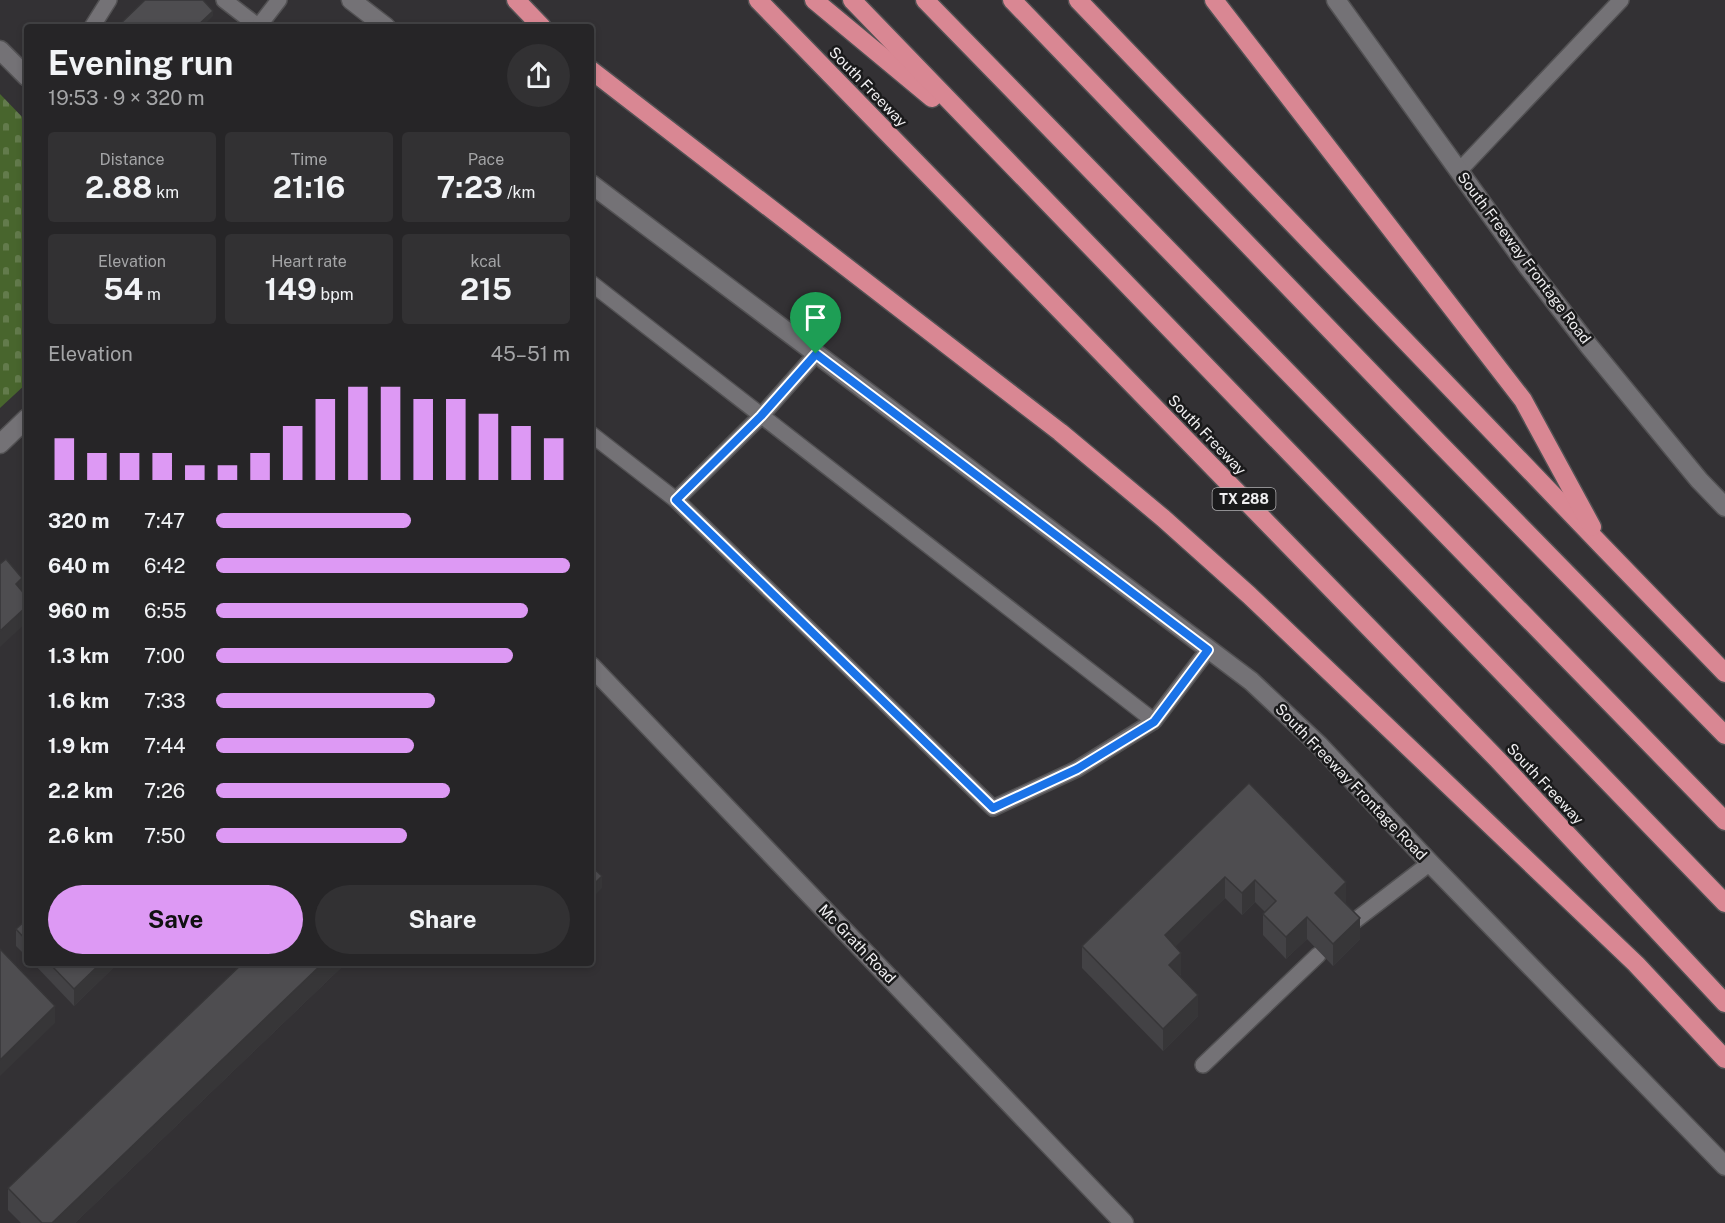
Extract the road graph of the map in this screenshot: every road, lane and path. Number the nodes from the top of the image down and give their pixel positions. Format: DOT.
graph roads {
  1 [pos="109,0"];
  2 [pos="224,0"];
  3 [pos="279,0"];
  4 [pos="351,0"];
  5 [pos="516,0"];
  6 [pos="758,0"];
  7 [pos="814,0"];
  8 [pos="852,0"];
  9 [pos="925,0"];
  10 [pos="1012,0"];
  11 [pos="1078,0"];
  12 [pos="1214,0"];
  13 [pos="1336,0"];
  14 [pos="1621,0"];
  15 [pos="94,24"];
  16 [pos="254,24"];
  17 [pos="260,24"];
  18 [pos="382,24"];
  19 [pos="539,24"];
  20 [pos="0,50"];
  21 [pos="594,72"];
  22 [pos="24,74"];
  23 [pos="1003,156"];
  24 [pos="1459,171"];
  25 [pos="594,186"];
  26 [pos="594,285"];
  27 [pos="816,354"];
  28 [pos="761,416"];
  29 [pos="24,421"];
  30 [pos="594,436"];
  31 [pos="0,444"];
  32 [pos="676,500"];
  33 [pos="1725,507"];
  34 [pos="1605,549"];
  35 [pos="1208,650"];
  36 [pos="594,669"];
  37 [pos="1725,673"];
  38 [pos="1154,722"];
  39 [pos="1725,735"];
  40 [pos="1725,821"];
  41 [pos="1430,863"];
  42 [pos="1725,903"];
  43 [pos="1348,926"];
  44 [pos="1318,955"];
  45 [pos="1725,1002"];
  46 [pos="1725,1059"];
  47 [pos="1203,1065"];
  48 [pos="1725,1166"];
  49 [pos="1124,1223"];
  1 -- 15 [label="lane"];
  2 -- 16 [label="lane"];
  3 -- 17 [label="lane"];
  4 -- 18 [label="main road"];
  5 -- 19 [label="highway"];
  6 -- 45 [label="highway, South Freeway / TX 288"];
  7 -- 23 [label="highway"];
  8 -- 23 [label="highway"];
  9 -- 40 [label="highway"];
  10 -- 39 [label="highway"];
  11 -- 34 [label="highway"];
  12 -- 34 [label="highway"];
  13 -- 24 [label="main road, South Freeway Frontage Road"];
  14 -- 24 [label="lane"];
  20 -- 22 [label="main road"];
  21 -- 46 [label="highway"];
  23 -- 42 [label="highway"];
  24 -- 33 [label="main road, South Freeway Frontage Road"];
  25 -- 27 [label="main road, South Freeway Frontage Road"];
  26 -- 28 [label="lane"];
  27 -- 28 [label="lane"];
  27 -- 35 [label="main road, South Freeway Frontage Road"];
  28 -- 32 [label="lane"];
  28 -- 38 [label="lane"];
  29 -- 31 [label="main road"];
  30 -- 32 [label="lane"];
  32 -- 38 [label="lane"];
  34 -- 37 [label="highway"];
  35 -- 38 [label="lane"];
  35 -- 41 [label="main road, South Freeway Frontage Road"];
  36 -- 49 [label="main road, Mc Grath Road"];
  41 -- 43 [label="lane"];
  41 -- 48 [label="main road, South Freeway Frontage Road"];
  44 -- 47 [label="lane"];
}
